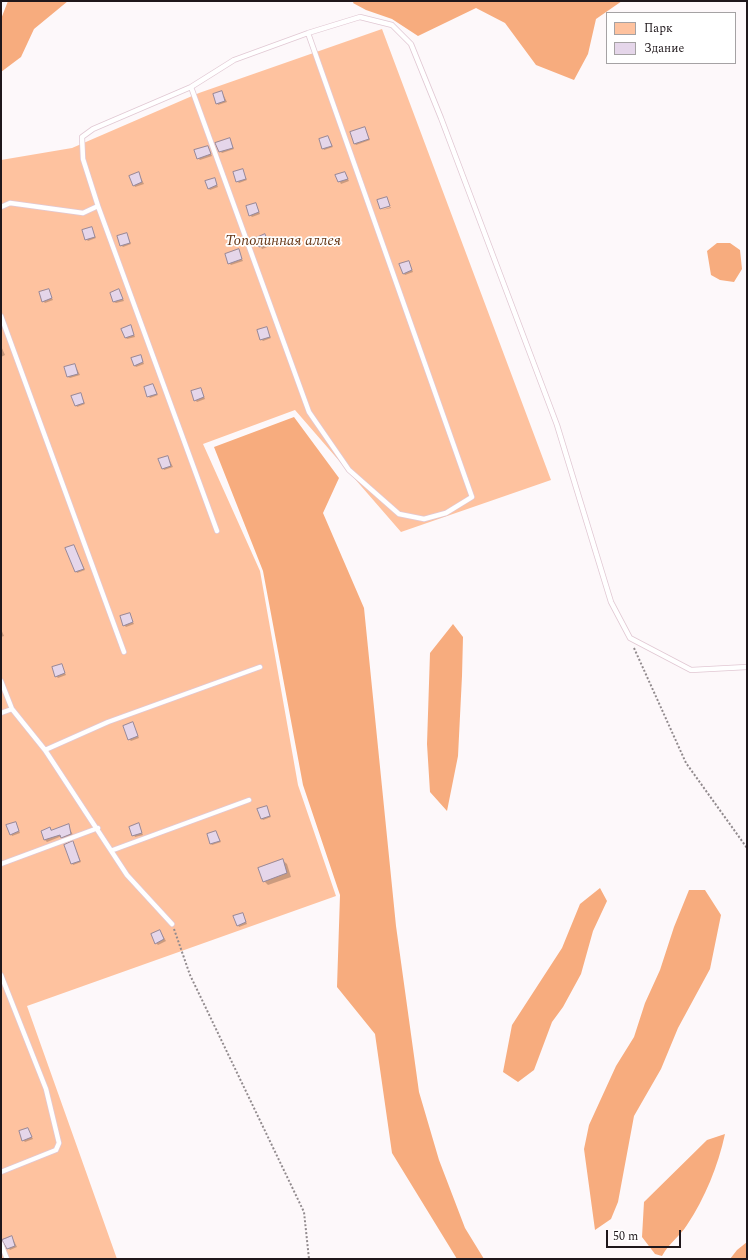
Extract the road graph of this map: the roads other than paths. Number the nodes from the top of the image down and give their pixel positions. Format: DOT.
graph roads {
  1 [pos="308,33"];
  2 [pos="190,87"];
  3 [pos="98,206"];
  4 [pos="1,207"];
  5 [pos="1,316"];
  6 [pos="217,531"];
  7 [pos="124,652"];
  8 [pos="260,667"];
  9 [pos="747,667"];
  10 [pos="1,680"];
  11 [pos="12,709"];
  12 [pos="1,713"];
  13 [pos="45,750"];
  14 [pos="249,800"];
  15 [pos="98,828"];
  16 [pos="113,850"];
  17 [pos="1,864"];
  18 [pos="172,924"];
  19 [pos="1,975"];
  20 [pos="1,1172"];
  21 [pos="1,1244"];
  22 [pos="7,1259"];
  1 -- 2 [label="lane"];
  1 -- 2 [label="lane"];
  1 -- 9 [label="lane"];
  2 -- 3 [label="lane"];
  3 -- 4 [label="lane"];
  3 -- 6 [label="lane"];
  5 -- 7 [label="lane"];
  8 -- 13 [label="lane"];
  10 -- 11 [label="lane"];
  11 -- 12 [label="lane"];
  11 -- 13 [label="lane"];
  13 -- 15 [label="lane"];
  14 -- 16 [label="lane"];
  15 -- 16 [label="lane"];
  15 -- 17 [label="lane"];
  16 -- 18 [label="lane"];
  19 -- 20 [label="lane"];
  21 -- 22 [label="lane"];
}
